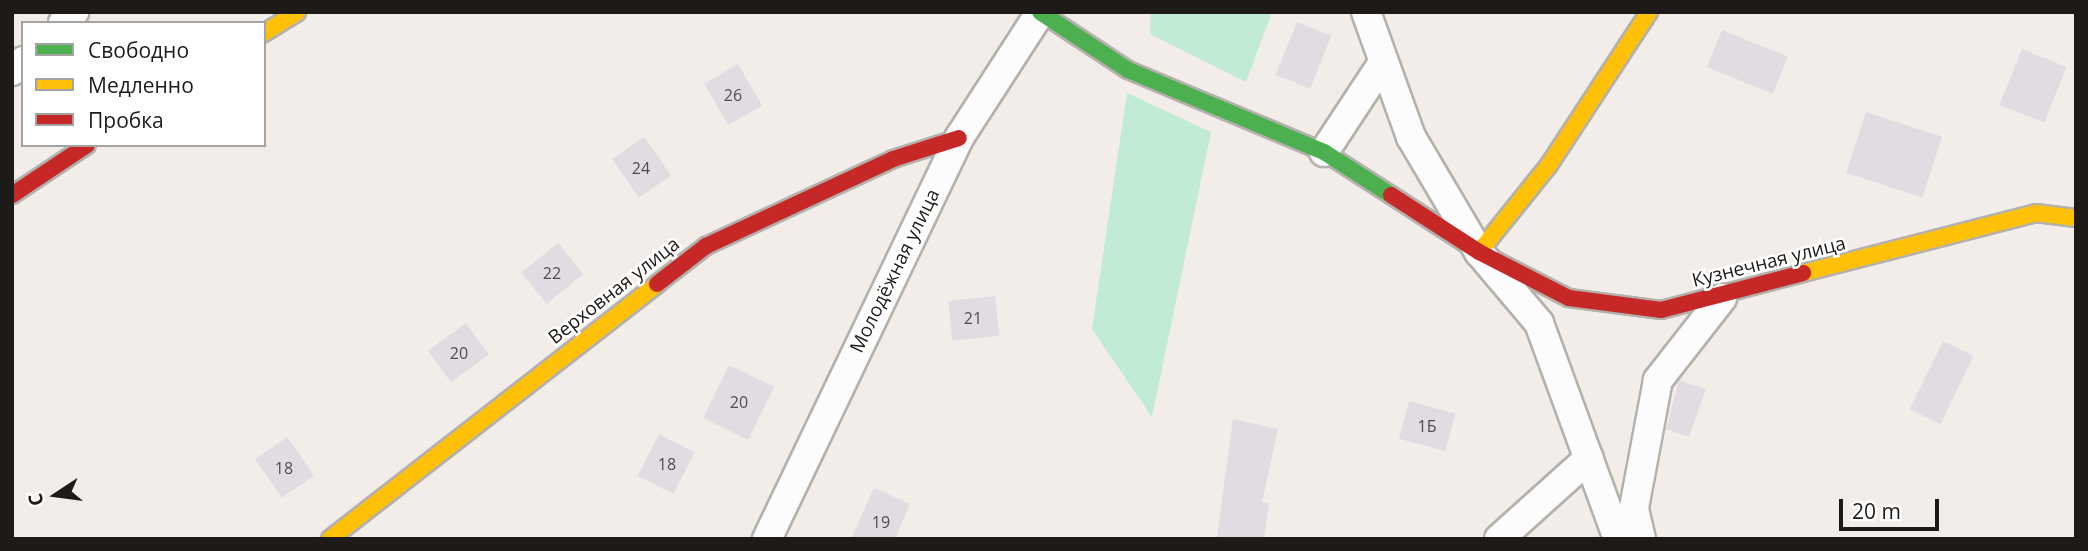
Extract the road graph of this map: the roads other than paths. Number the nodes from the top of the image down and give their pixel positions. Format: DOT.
graph roads {
  1 [pos="297,12"];
  2 [pos="1040,12"];
  3 [pos="1366,12"];
  4 [pos="1648,12"];
  5 [pos="266,32"];
  6 [pos="1382,64"];
  7 [pos="959,138"];
  8 [pos="84,147"];
  9 [pos="1324,152"];
  10 [pos="12,195"];
  11 [pos="2076,218"];
  12 [pos="1479,252"];
  13 [pos="1722,298"];
  14 [pos="1589,458"];
  15 [pos="330,539"];
  16 [pos="767,539"];
  17 [pos="1499,539"];
  18 [pos="1618,539"];
  19 [pos="1641,539"];
  1 -- 5 [label="street"];
  2 -- 7 [label="street, Молодёжная улица"];
  2 -- 9 [label="street, Кузнечная улица"];
  3 -- 6 [label="street"];
  4 -- 12 [label="street"];
  6 -- 9 [label="street"];
  6 -- 12 [label="street"];
  7 -- 15 [label="street, Верховная улица"];
  7 -- 16 [label="street, Молодёжная улица"];
  8 -- 10 [label="street"];
  9 -- 12 [label="street, Кузнечная улица"];
  11 -- 13 [label="street, Кузнечная улица"];
  12 -- 13 [label="street, Кузнечная улица"];
  12 -- 14 [label="street"];
  13 -- 19 [label="street"];
  14 -- 17 [label="street"];
  14 -- 18 [label="street"];
}
